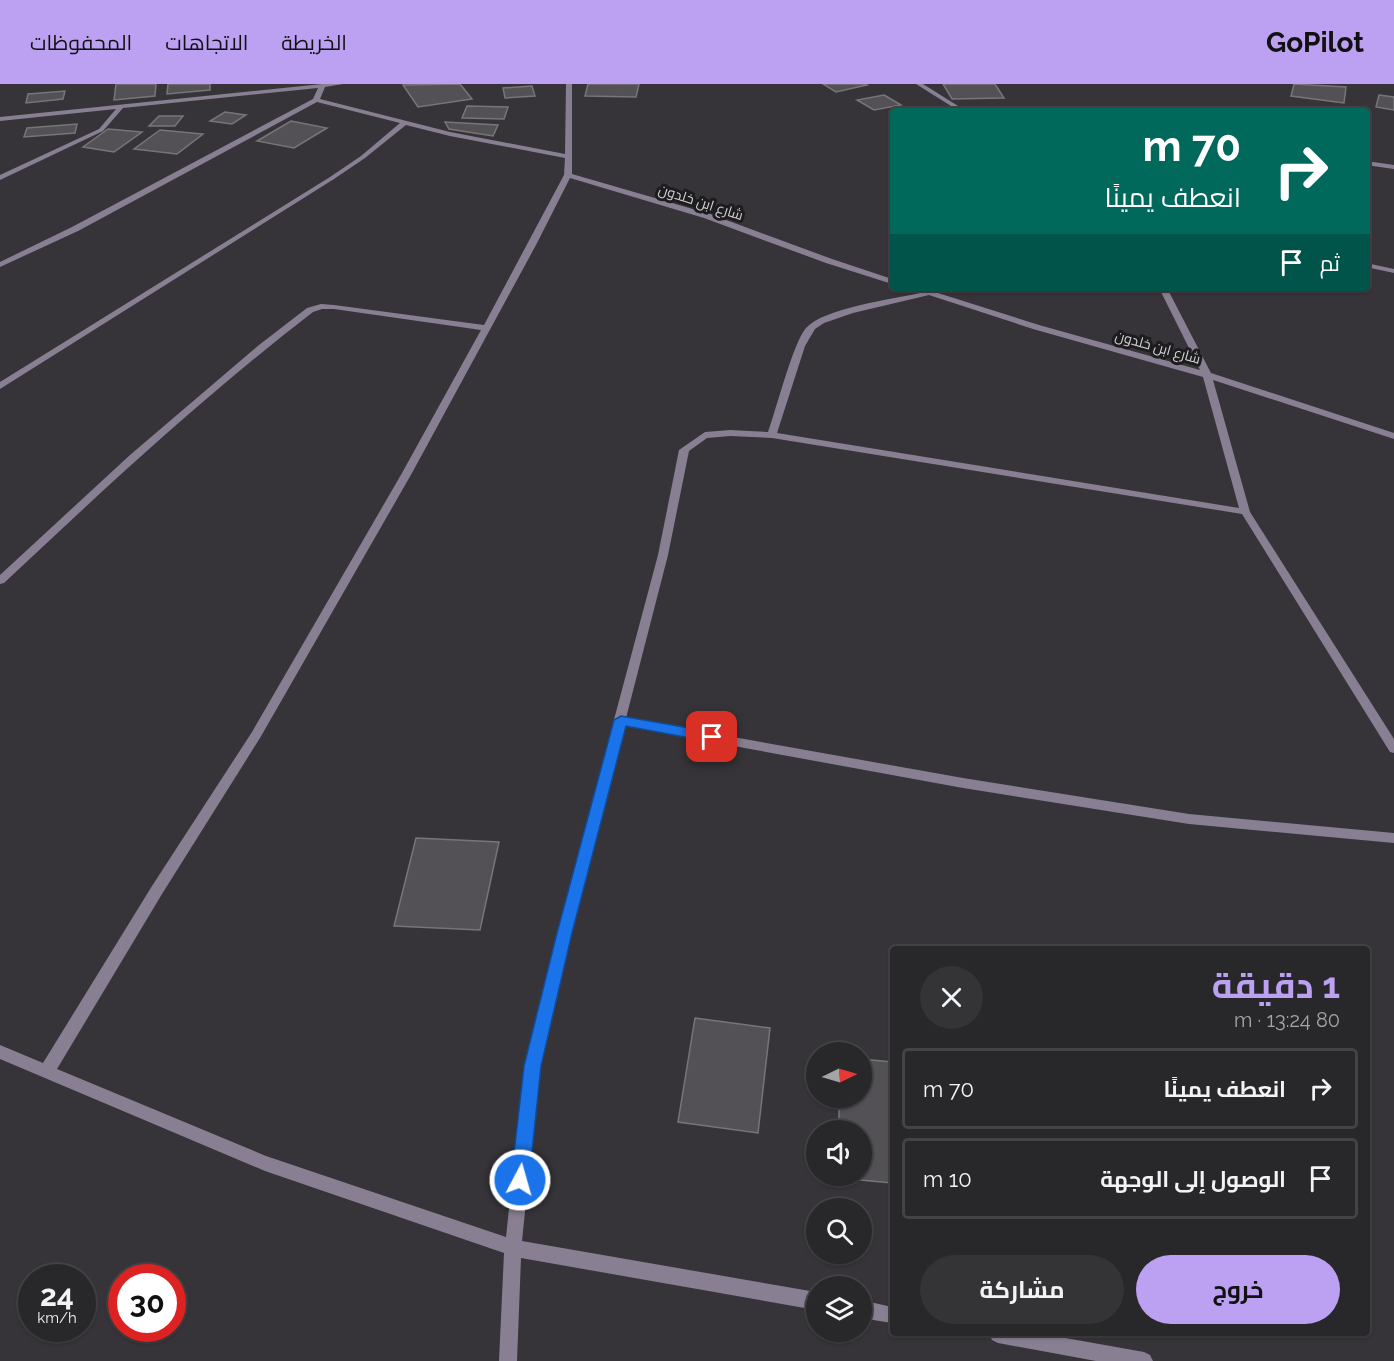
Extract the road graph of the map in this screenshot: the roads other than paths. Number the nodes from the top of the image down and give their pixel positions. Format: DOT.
graph roads {
  1 [pos="340,84"];
  2 [pos="569,84"];
  3 [pos="919,84"];
  4 [pos="322,87"];
  5 [pos="316,100"];
  6 [pos="121,107"];
  7 [pos="958,108"];
  8 [pos="0,118"];
  9 [pos="404,123"];
  10 [pos="567,156"];
  11 [pos="1370,164"];
  12 [pos="1394,167"];
  13 [pos="568,175"];
  14 [pos="0,178"];
  15 [pos="2,263"];
  16 [pos="1370,266"];
  17 [pos="1394,270"];
  18 [pos="890,280"];
  19 [pos="923,291"];
  20 [pos="1165,291"];
  21 [pos="929,293"];
  22 [pos="485,328"];
  23 [pos="1207,375"];
  24 [pos="0,386"];
  25 [pos="772,435"];
  26 [pos="1394,436"];
  27 [pos="1245,512"];
  28 [pos="0,581"];
  29 [pos="621,720"];
  30 [pos="1394,749"];
  31 [pos="1394,838"];
  32 [pos="0,1052"];
  33 [pos="47,1071"];
  34 [pos="513,1248"];
  35 [pos="806,1299"];
  36 [pos="872,1311"];
  37 [pos="890,1315"];
  38 [pos="1009,1336"];
  39 [pos="508,1361"];
  40 [pos="1144,1361"];
  1 -- 4 [label="street"];
  2 -- 10 [label="street"];
  3 -- 7 [label="street"];
  4 -- 5 [label="street"];
  4 -- 6 [label="street"];
  5 -- 9 [label="street"];
  5 -- 15 [label="street"];
  6 -- 8 [label="street"];
  6 -- 14 [label="street"];
  9 -- 10 [label="street"];
  9 -- 24 [label="street"];
  10 -- 13 [label="street"];
  11 -- 12 [label="street"];
  13 -- 18 [label="street, شارع ابن خلدون"];
  13 -- 22 [label="street"];
  16 -- 17 [label="street"];
  19 -- 21 [label="street, شارع ابن خلدون"];
  20 -- 23 [label="street"];
  21 -- 23 [label="street, شارع ابن خلدون"];
  21 -- 25 [label="street"];
  22 -- 28 [label="street"];
  22 -- 33 [label="street"];
  23 -- 26 [label="street, شارع ابن خلدون"];
  23 -- 27 [label="street"];
  25 -- 27 [label="street"];
  25 -- 29 [label="street"];
  27 -- 30 [label="street"];
  29 -- 31 [label="street"];
  29 -- 34 [label="street"];
  32 -- 33 [label="street"];
  33 -- 34 [label="street"];
  34 -- 35 [label="street"];
  34 -- 39 [label="street"];
  36 -- 37 [label="street"];
  38 -- 40 [label="street"];
}
